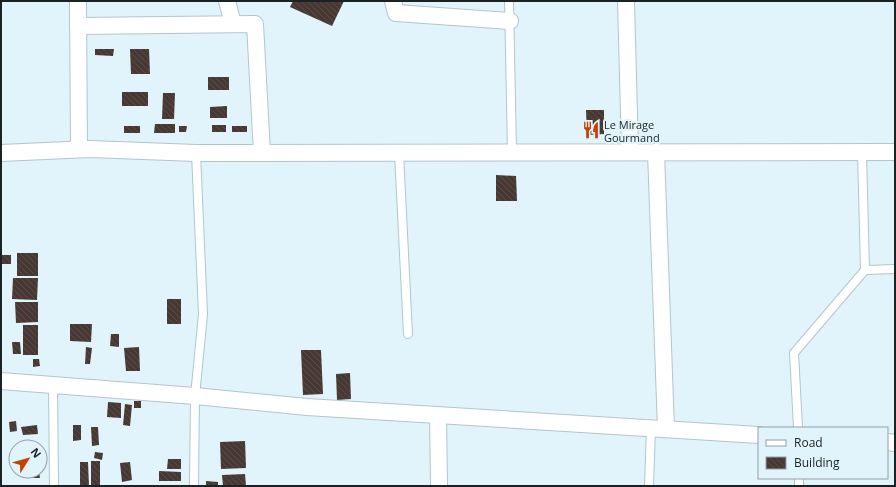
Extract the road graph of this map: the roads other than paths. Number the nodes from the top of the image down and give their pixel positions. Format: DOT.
graph roads {
  1 [pos="78,1"];
  2 [pos="227,1"];
  3 [pos="393,1"];
  4 [pos="509,1"];
  5 [pos="626,1"];
  6 [pos="510,21"];
  7 [pos="233,24"];
  8 [pos="78,26"];
  9 [pos="79,150"];
  10 [pos="630,152"];
  11 [pos="656,152"];
  12 [pos="862,152"];
  13 [pos="895,152"];
  14 [pos="1,153"];
  15 [pos="196,153"];
  16 [pos="262,153"];
  17 [pos="399,153"];
  18 [pos="512,153"];
  19 [pos="895,269"];
  20 [pos="865,270"];
  21 [pos="408,334"];
  22 [pos="1,381"];
  23 [pos="53,384"];
  24 [pos="195,396"];
  25 [pos="438,416"];
  26 [pos="798,427"];
  27 [pos="651,428"];
  28 [pos="666,429"];
  29 [pos="758,435"];
  30 [pos="54,486"];
  31 [pos="194,486"];
  32 [pos="439,486"];
  33 [pos="649,486"];
  1 -- 8 [label="street"];
  2 -- 7 [label="street"];
  3 -- 6 [label="street"];
  4 -- 6 [label="lane"];
  5 -- 10 [label="street"];
  6 -- 18 [label="lane"];
  7 -- 8 [label="street"];
  7 -- 16 [label="street"];
  8 -- 9 [label="street"];
  9 -- 14 [label="street"];
  9 -- 15 [label="street"];
  10 -- 11 [label="street"];
  10 -- 18 [label="street"];
  11 -- 12 [label="street"];
  11 -- 28 [label="street"];
  12 -- 13 [label="street"];
  12 -- 20 [label="lane"];
  15 -- 16 [label="street"];
  15 -- 24 [label="lane"];
  16 -- 17 [label="street"];
  17 -- 18 [label="street"];
  17 -- 21 [label="lane"];
  19 -- 20 [label="lane"];
  20 -- 26 [label="lane"];
  22 -- 23 [label="street"];
  23 -- 24 [label="street"];
  23 -- 30 [label="lane"];
  24 -- 25 [label="street"];
  24 -- 31 [label="lane"];
  25 -- 27 [label="street"];
  25 -- 32 [label="street"];
  27 -- 28 [label="street"];
  27 -- 33 [label="lane"];
  28 -- 29 [label="street"];
}
